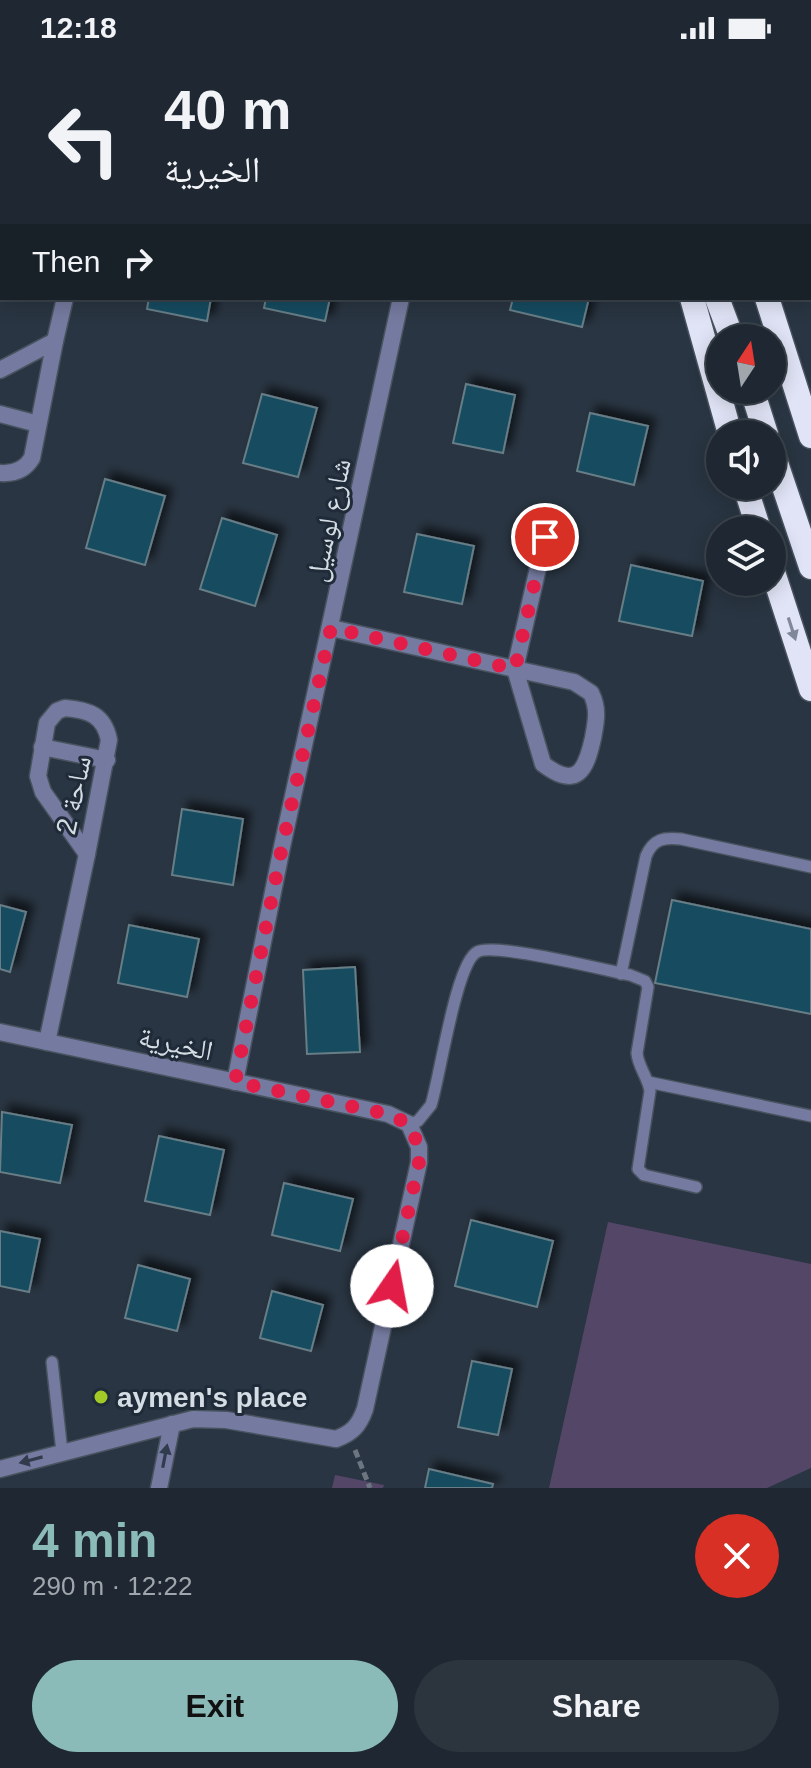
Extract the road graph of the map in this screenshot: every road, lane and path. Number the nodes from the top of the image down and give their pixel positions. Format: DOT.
graph roads {
  1 [pos="65,300"];
  2 [pos="401,300"];
  3 [pos="693,300"];
  4 [pos="718,300"];
  5 [pos="768,300"];
  6 [pos="727,324"];
  7 [pos="55,341"];
  8 [pos="0,370"];
  9 [pos="0,414"];
  10 [pos="726,420"];
  11 [pos="38,424"];
  12 [pos="811,436"];
  13 [pos="0,473"];
  14 [pos="786,493"];
  15 [pos="545,537"];
  16 [pos="811,567"];
  17 [pos="781,596"];
  18 [pos="331,628"];
  19 [pos="515,669"];
  20 [pos="811,689"];
  21 [pos="42,747"];
  22 [pos="107,760"];
  23 [pos="87,854"];
  24 [pos="811,867"];
  25 [pos="621,974"];
  26 [pos="0,1032"];
  27 [pos="47,1042"];
  28 [pos="235,1082"];
  29 [pos="648,1082"];
  30 [pos="811,1116"];
  31 [pos="409,1124"];
  32 [pos="696,1187"];
  33 [pos="52,1362"];
  34 [pos="172,1424"];
  35 [pos="349,1434"];
  36 [pos="62,1452"];
  37 [pos="0,1469"];
  38 [pos="159,1488"];
  39 [pos="370,1488"];
  1 -- 7 [label="street"];
  2 -- 18 [label="street, شارع لوسيل"];
  3 -- 10 [label="highway"];
  4 -- 6 [label="highway"];
  5 -- 12 [label="highway"];
  7 -- 8 [label="street"];
  7 -- 11 [label="street"];
  9 -- 11 [label="street"];
  11 -- 13 [label="street"];
  14 -- 16 [label="highway"];
  15 -- 19 [label="street"];
  17 -- 20 [label="highway, one-way"];
  18 -- 19 [label="street"];
  18 -- 28 [label="street, شارع لوسيل"];
  19 -- 19 [label="street"];
  21 -- 22 [label="street"];
  21 -- 22 [label="street, ساحة 2"];
  21 -- 23 [label="street, ساحة 2"];
  22 -- 23 [label="street, ساحة 2"];
  23 -- 27 [label="street, ساحة 2"];
  24 -- 25 [label="lane"];
  25 -- 29 [label="lane"];
  25 -- 31 [label="lane"];
  26 -- 27 [label="street, الخيرية"];
  27 -- 28 [label="street, الخيرية"];
  28 -- 31 [label="street, الخيرية"];
  29 -- 30 [label="lane"];
  29 -- 32 [label="lane"];
  31 -- 35 [label="street"];
  33 -- 36 [label="lane"];
  34 -- 35 [label="street"];
  34 -- 36 [label="street"];
  38 -- 34 [label="street, one-way"];
  35 -- 39 [label="path"];
  36 -- 37 [label="street, one-way"];
}
